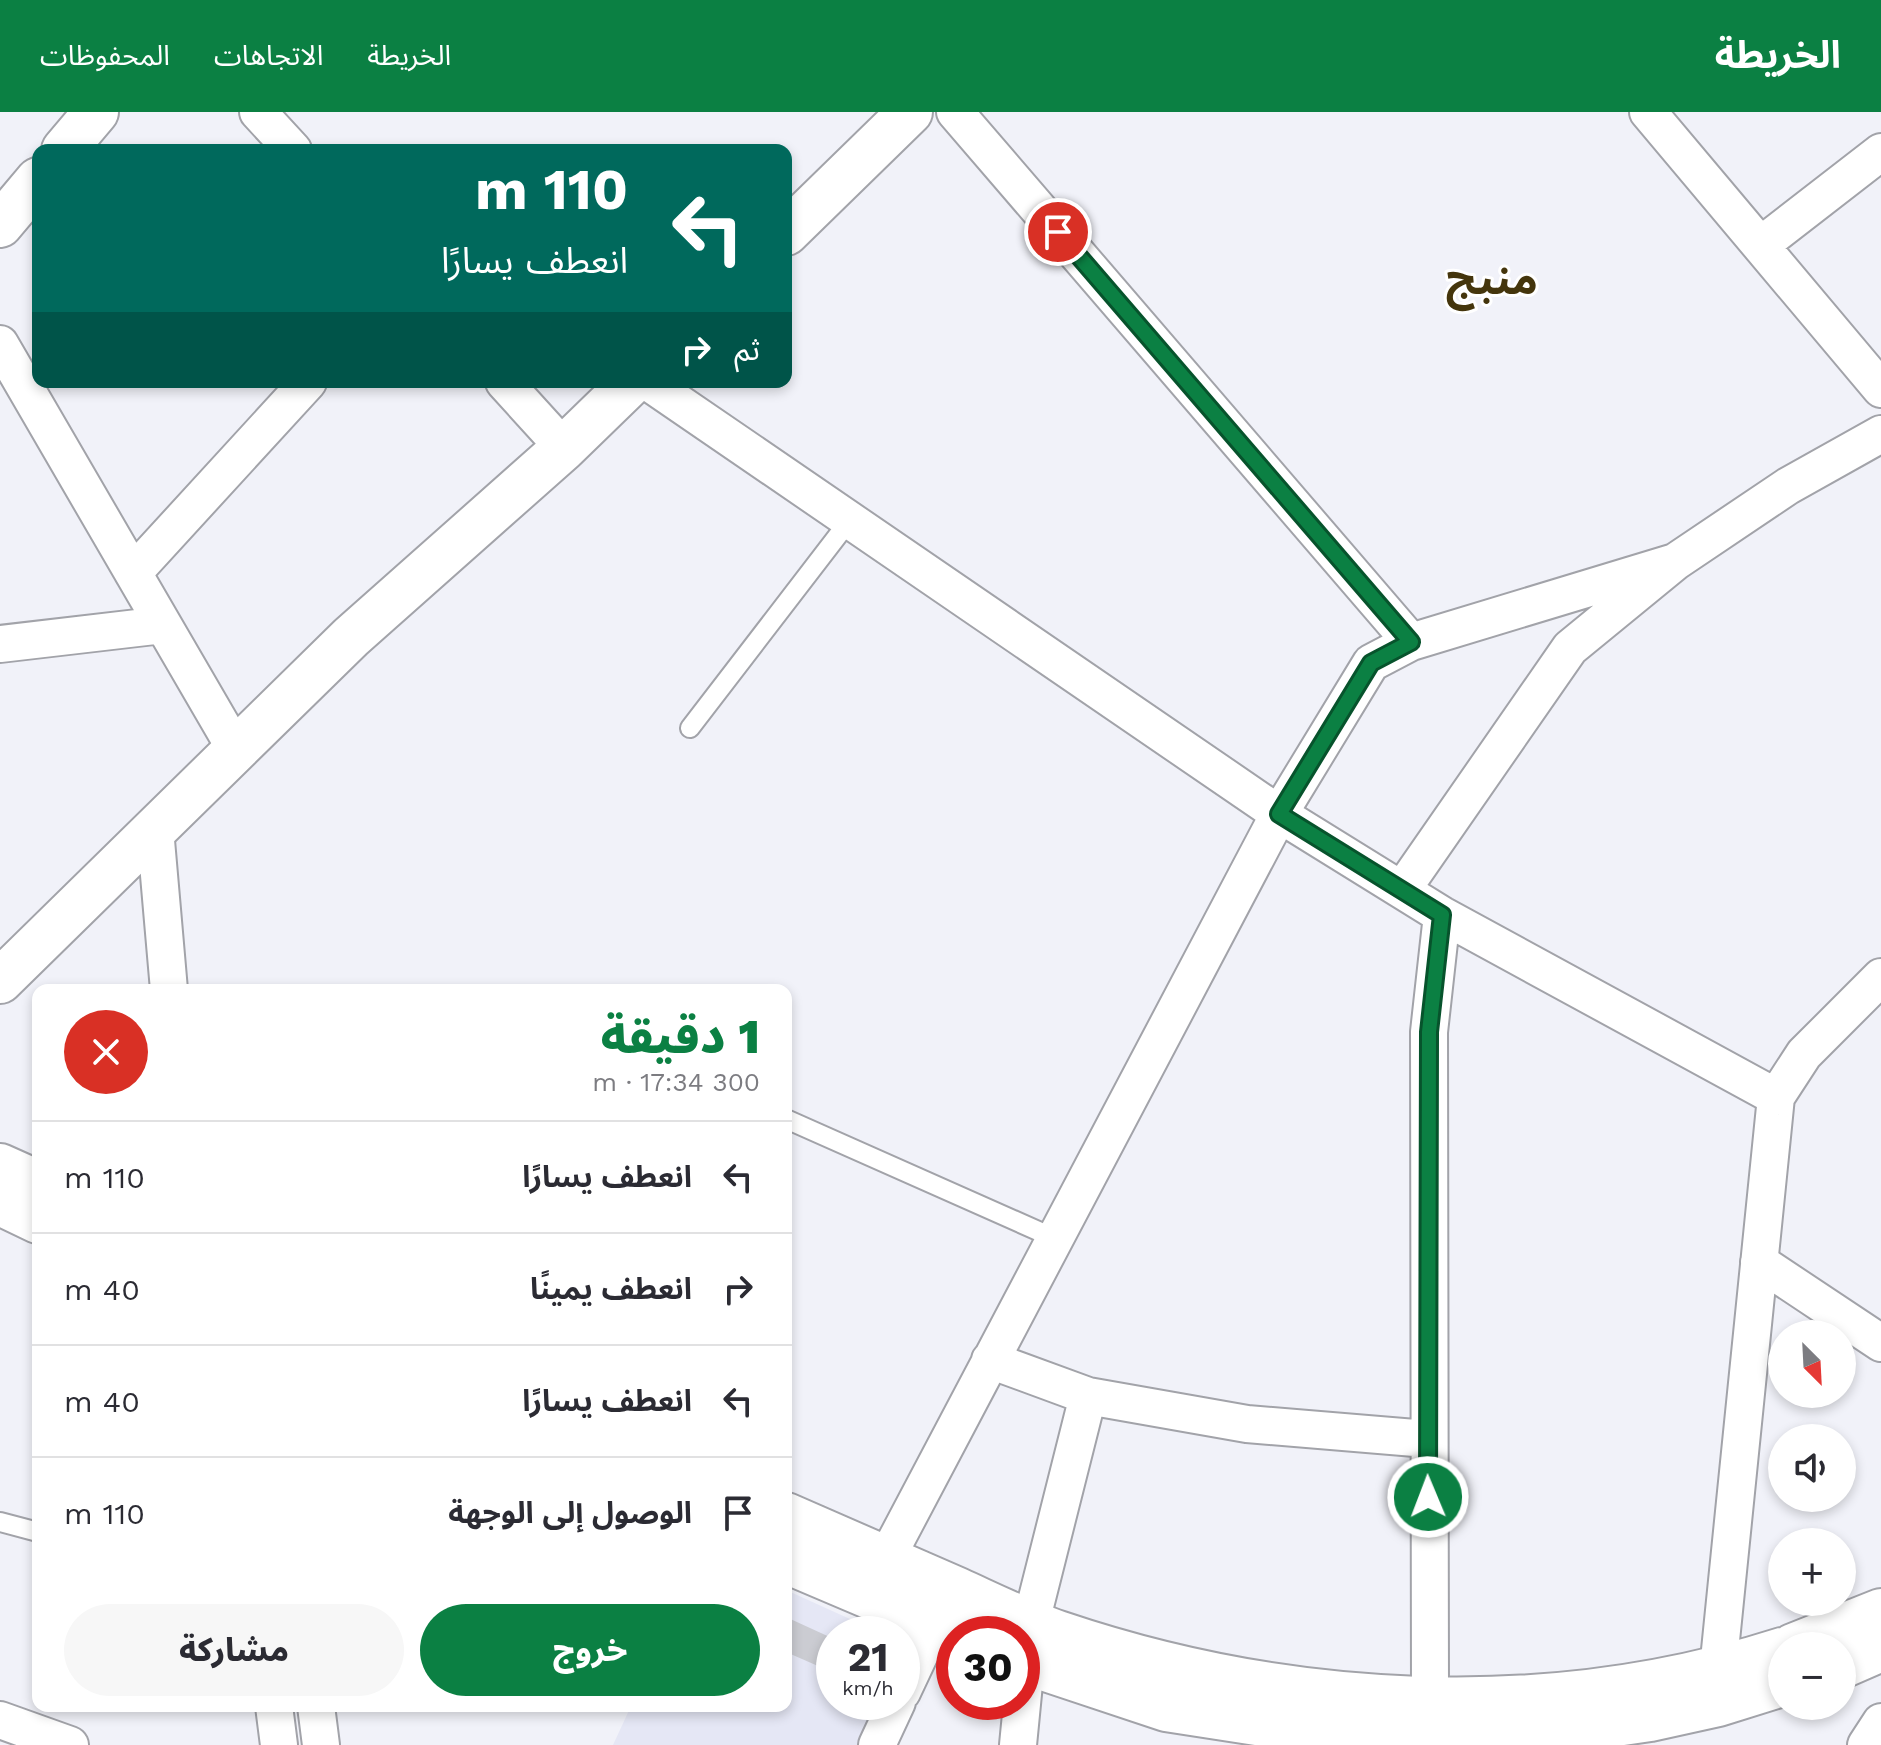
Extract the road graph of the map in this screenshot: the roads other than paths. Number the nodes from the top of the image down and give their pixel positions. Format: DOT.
graph roads {
  1 [pos="96,112"];
  2 [pos="258,112"];
  3 [pos="910,112"];
  4 [pos="955,112"];
  5 [pos="1648,112"];
  6 [pos="69,144"];
  7 [pos="287,144"];
  8 [pos="1881,152"];
  9 [pos="32,187"];
  10 [pos="0,225"];
  11 [pos="792,227"];
  12 [pos="1761,245"];
  13 [pos="0,344"];
  14 [pos="303,388"];
  15 [pos="509,388"];
  16 [pos="626,388"];
  17 [pos="657,388"];
  18 [pos="1881,389"];
  19 [pos="1881,434"];
  20 [pos="564,448"];
  21 [pos="849,521"];
  22 [pos="1675,562"];
  23 [pos="133,573"];
  24 [pos="163,625"];
  25 [pos="1411,642"];
  26 [pos="0,644"];
  27 [pos="690,728"];
  28 [pos="236,750"];
  29 [pos="1279,814"];
  30 [pos="155,829"];
  31 [pos="1402,890"];
  32 [pos="1442,915"];
  33 [pos="1881,977"];
  34 [pos="0,981"];
  35 [pos="168,984"];
  36 [pos="1776,1097"];
  37 [pos="792,1122"];
  38 [pos="0,1166"];
  39 [pos="32,1180"];
  40 [pos="0,1203"];
  41 [pos="32,1218"];
  42 [pos="1054,1238"];
  43 [pos="1759,1262"];
  44 [pos="1881,1343"];
  45 [pos="990,1360"];
  46 [pos="1088,1396"];
  47 [pos="1427,1439"];
  48 [pos="792,1518"];
  49 [pos="0,1522"];
  50 [pos="32,1530"];
  51 [pos="886,1559"];
  52 [pos="792,1564"];
  53 [pos="1881,1611"];
  54 [pos="975,1616"];
  55 [pos="1034,1616"];
  56 [pos="936,1625"];
  57 [pos="1828,1632"];
  58 [pos="936,1643"];
  59 [pos="1881,1649"];
  60 [pos="1040,1651"];
  61 [pos="1768,1654"];
  62 [pos="1040,1655"];
  63 [pos="1856,1660"];
  64 [pos="920,1666"];
  65 [pos="1718,1670"];
  66 [pos="1768,1688"];
  67 [pos="1430,1699"];
  68 [pos="275,1712"];
  69 [pos="317,1712"];
  70 [pos="0,1720"];
  71 [pos="889,1720"];
  72 [pos="1020,1720"];
  73 [pos="1881,1722"];
  74 [pos="1491,1742"];
  75 [pos="70,1745"];
  76 [pos="279,1745"];
  77 [pos="321,1745"];
  78 [pos="877,1745"];
  79 [pos="1018,1745"];
  80 [pos="1866,1745"];
  1 -- 6 [label="main road"];
  2 -- 7 [label="street"];
  3 -- 11 [label="main road"];
  4 -- 25 [label="street"];
  5 -- 12 [label="street"];
  8 -- 12 [label="street"];
  9 -- 10 [label="main road"];
  12 -- 18 [label="street"];
  13 -- 23 [label="street"];
  14 -- 23 [label="street"];
  15 -- 20 [label="street"];
  16 -- 20 [label="main road"];
  17 -- 21 [label="street"];
  19 -- 22 [label="street"];
  20 -- 28 [label="main road"];
  21 -- 27 [label="lane"];
  21 -- 29 [label="street"];
  22 -- 25 [label="street"];
  22 -- 31 [label="street"];
  23 -- 24 [label="street"];
  24 -- 26 [label="street"];
  24 -- 28 [label="street"];
  25 -- 29 [label="street"];
  28 -- 30 [label="main road"];
  29 -- 31 [label="street"];
  29 -- 42 [label="street"];
  30 -- 34 [label="main road"];
  30 -- 35 [label="street"];
  31 -- 32 [label="street"];
  32 -- 36 [label="street"];
  32 -- 47 [label="street"];
  33 -- 36 [label="street"];
  36 -- 43 [label="street"];
  37 -- 42 [label="lane"];
  38 -- 39 [label="main road"];
  40 -- 41 [label="main road"];
  42 -- 45 [label="street"];
  43 -- 44 [label="street"];
  43 -- 65 [label="street"];
  45 -- 46 [label="street"];
  45 -- 51 [label="street"];
  46 -- 47 [label="street"];
  46 -- 55 [label="street"];
  47 -- 67 [label="street"];
  48 -- 51 [label="main road"];
  49 -- 50 [label="lane"];
  51 -- 54 [label="main road"];
  52 -- 56 [label="main road"];
  53 -- 57 [label="main road"];
  58 -- 64 [label="street"];
  59 -- 63 [label="main road"];
  60 -- 67 [label="main road"];
  61 -- 65 [label="main road"];
  62 -- 74 [label="main road"];
  65 -- 67 [label="main road"];
  66 -- 74 [label="main road"];
  68 -- 76 [label="street"];
  69 -- 77 [label="street"];
  70 -- 75 [label="street"];
  71 -- 78 [label="street"];
  72 -- 79 [label="street"];
  73 -- 80 [label="street"];
}
